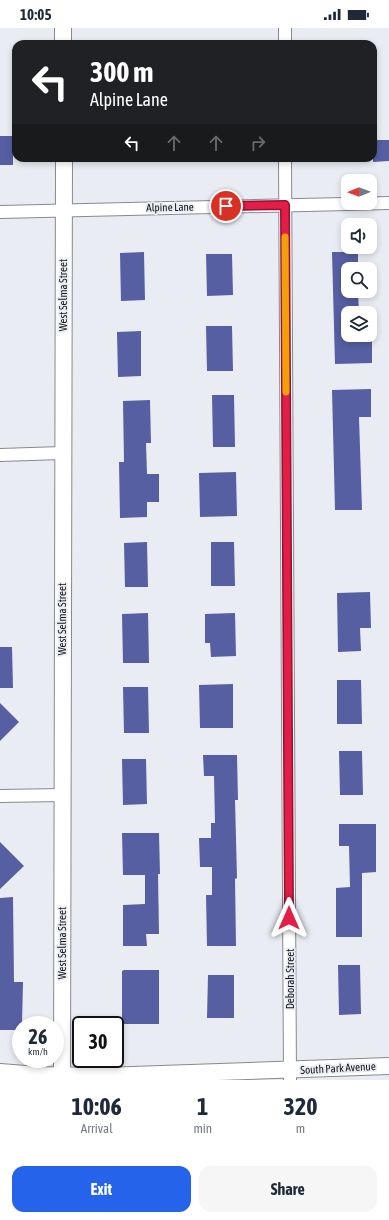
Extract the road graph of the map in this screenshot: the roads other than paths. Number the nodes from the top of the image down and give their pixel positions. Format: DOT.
graph roads {
  1 [pos="63,28"];
  2 [pos="285,28"];
  3 [pos="63,40"];
  4 [pos="285,40"];
  5 [pos="64,162"];
  6 [pos="285,162"];
  7 [pos="389,203"];
  8 [pos="285,205"];
  9 [pos="64,210"];
  10 [pos="0,212"];
  11 [pos="62,453"];
  12 [pos="0,454"];
  13 [pos="62,795"];
  14 [pos="0,796"];
  15 [pos="389,1066"];
  16 [pos="0,1072"];
  17 [pos="290,1075"];
  18 [pos="62,1078"];
  1 -- 3 [label="street"];
  2 -- 4 [label="street"];
  5 -- 9 [label="street, West Selma Street"];
  6 -- 8 [label="street, Deborah Street"];
  7 -- 8 [label="street, Alpine Lane"];
  8 -- 9 [label="street, Alpine Lane"];
  8 -- 17 [label="street, Deborah Street"];
  9 -- 10 [label="street, Alpine Lane"];
  9 -- 11 [label="street, West Selma Street"];
  11 -- 12 [label="street"];
  11 -- 13 [label="street, West Selma Street"];
  13 -- 14 [label="street"];
  13 -- 18 [label="street, West Selma Street"];
  15 -- 17 [label="street, South Park Avenue"];
  16 -- 18 [label="street, South Park Avenue"];
  17 -- 18 [label="street, South Park Avenue"];
}
